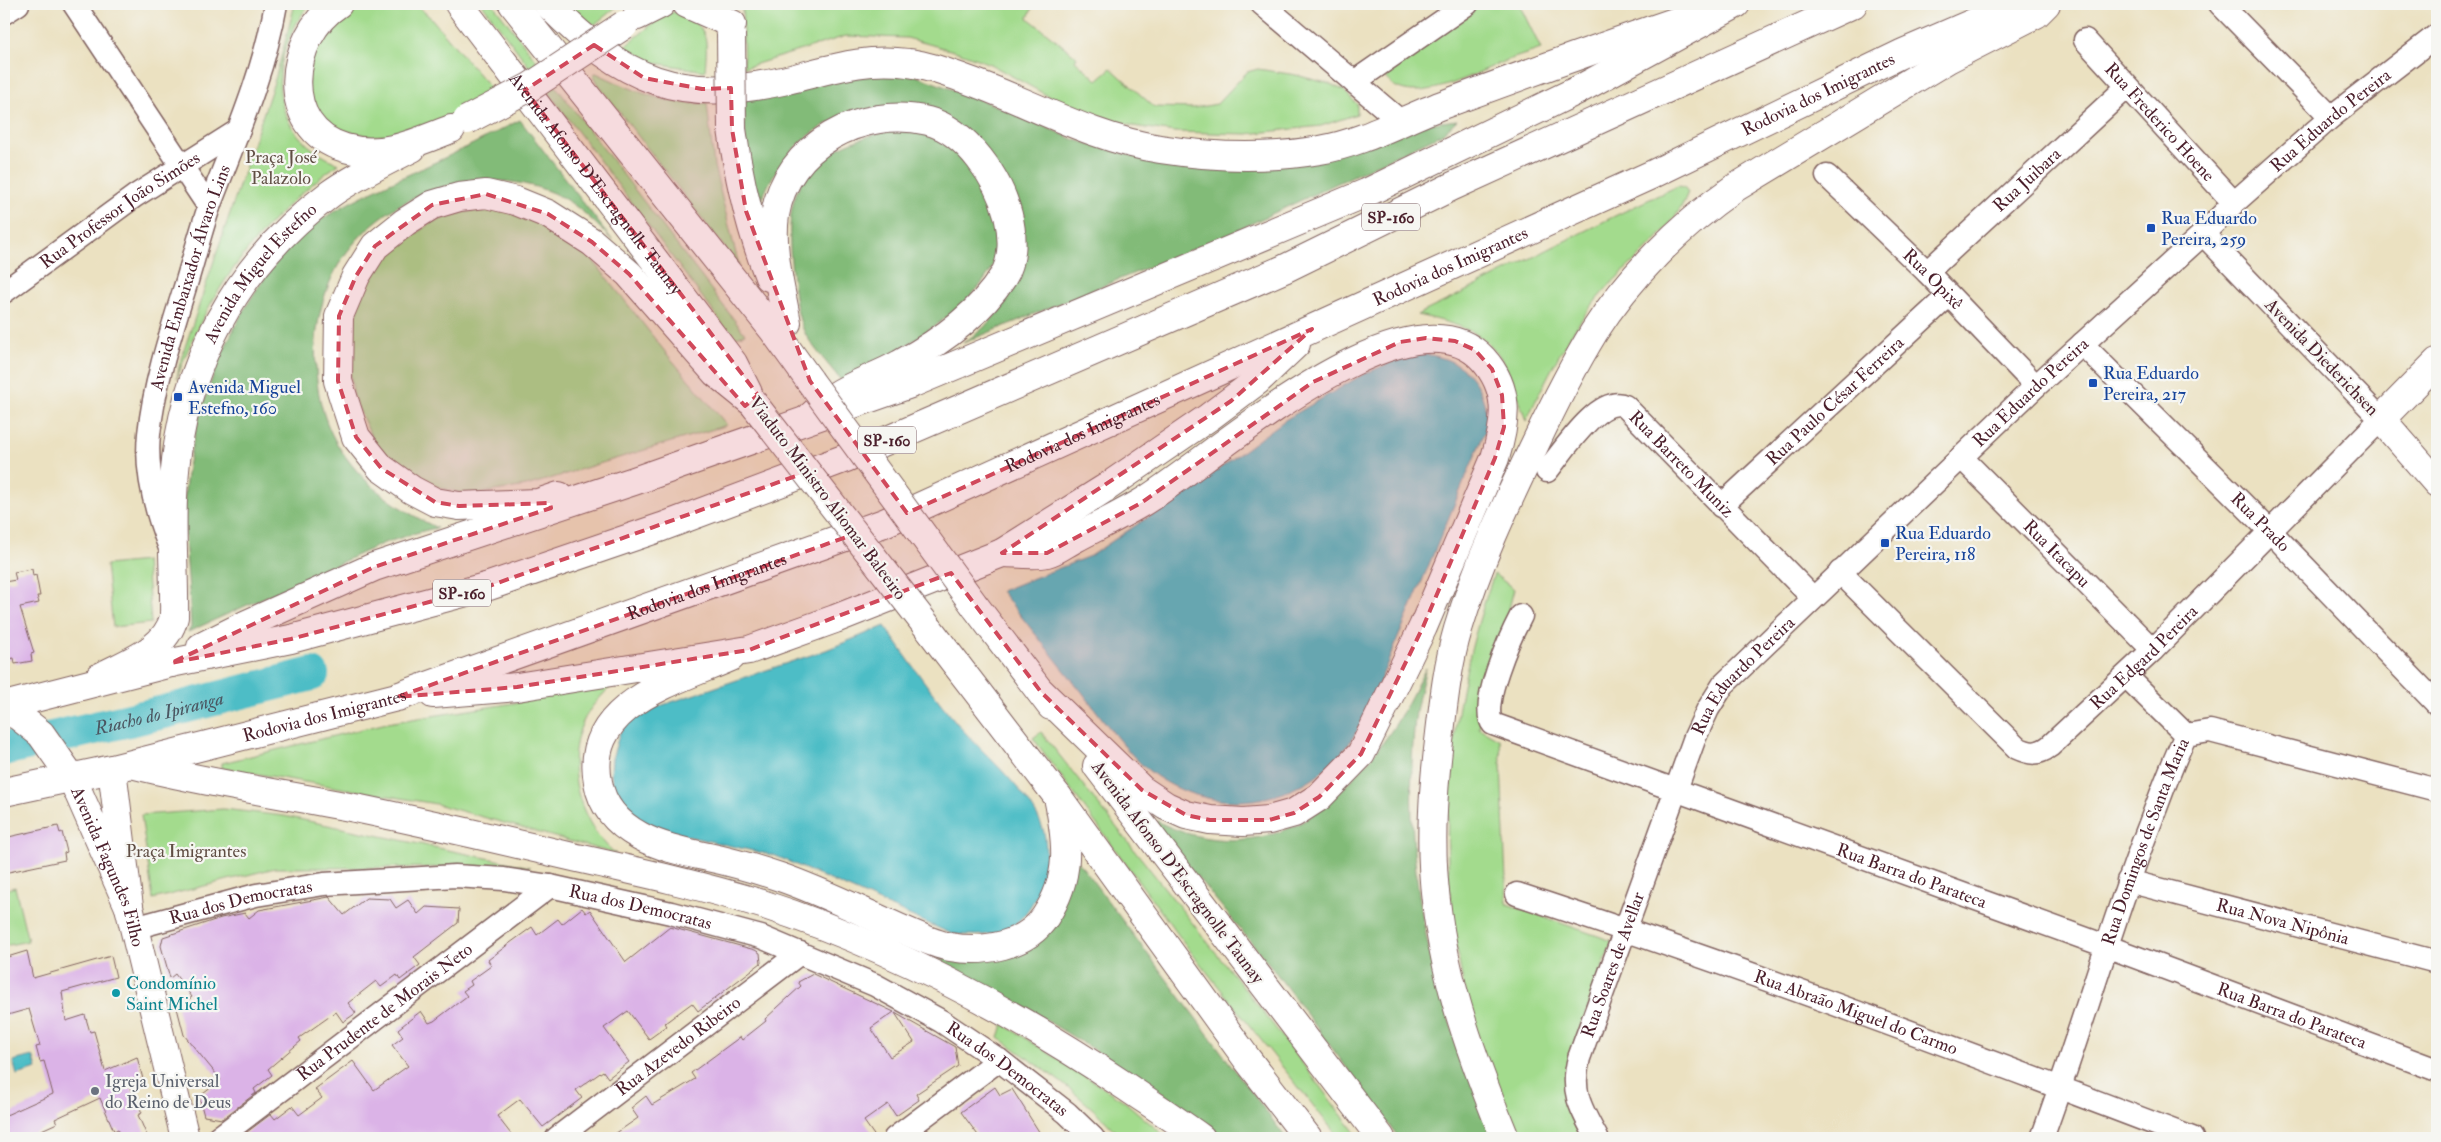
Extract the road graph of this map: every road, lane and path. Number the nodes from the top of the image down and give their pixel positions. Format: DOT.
graph roads {
  1 [pos="18,4"];
  2 [pos="74,4"];
  3 [pos="261,4"];
  4 [pos="276,4"];
  5 [pos="338,4"];
  6 [pos="439,4"];
  7 [pos="459,4"];
  8 [pos="513,4"];
  9 [pos="548,4"];
  10 [pos="661,4"];
  11 [pos="686,4"];
  12 [pos="1262,4"];
  13 [pos="1467,4"];
  14 [pos="1728,4"];
  15 [pos="1736,4"];
  16 [pos="1852,4"];
  17 [pos="2017,4"];
  18 [pos="2046,4"];
  19 [pos="2220,4"];
  20 [pos="4,13"];
  21 [pos="637,15"];
  22 [pos="732,21"];
  23 [pos="272,28"];
  24 [pos="2437,35"];
  25 [pos="484,37"];
  26 [pos="2085,40"];
  27 [pos="1354,82"];
  28 [pos="2127,87"];
  29 [pos="2331,117"];
  30 [pos="1400,121"];
  31 [pos="459,124"];
  32 [pos="239,130"];
  33 [pos="182,164"];
  34 [pos="1827,176"];
  35 [pos="2234,203"];
  36 [pos="209,207"];
  37 [pos="2203,234"];
  38 [pos="1927,272"];
  39 [pos="4,292"];
  40 [pos="1948,296"];
  41 [pos="1312,329"];
  42 [pos="785,331"];
  43 [pos="2082,344"];
  44 [pos="2437,362"];
  45 [pos="725,368"];
  46 [pos="2036,386"];
  47 [pos="2381,419"];
  48 [pos="806,420"];
  49 [pos="1961,457"];
  50 [pos="1547,471"];
  51 [pos="634,481"];
  52 [pos="2437,484"];
  53 [pos="1721,506"];
  54 [pos="2270,531"];
  55 [pos="1002,553"];
  56 [pos="174,556"];
  57 [pos="1840,572"];
  58 [pos="1813,598"];
  59 [pos="1521,616"];
  60 [pos="749,650"];
  61 [pos="2153,650"];
  62 [pos="171,663"];
  63 [pos="2126,676"];
  64 [pos="88,683"];
  65 [pos="1041,692"];
  66 [pos="397,697"];
  67 [pos="2437,704"];
  68 [pos="4,706"];
  69 [pos="4,711"];
  70 [pos="2186,735"];
  71 [pos="123,767"];
  72 [pos="72,778"];
  73 [pos="1674,790"];
  74 [pos="2437,790"];
  75 [pos="4,792"];
  76 [pos="1058,797"];
  77 [pos="2128,881"];
  78 [pos="550,886"];
  79 [pos="1517,894"];
  80 [pos="131,917"];
  81 [pos="1626,930"];
  82 [pos="2106,946"];
  83 [pos="800,954"];
  84 [pos="2437,962"];
  85 [pos="998,1060"];
  86 [pos="2437,1070"];
  87 [pos="2060,1088"];
  88 [pos="185,1138"];
  89 [pos="218,1138"];
  90 [pos="557,1138"];
  91 [pos="895,1138"];
  92 [pos="1093,1138"];
  93 [pos="1200,1138"];
  94 [pos="1308,1138"];
  95 [pos="1381,1138"];
  96 [pos="1505,1138"];
  97 [pos="1597,1138"];
  98 [pos="2042,1138"];
  99 [pos="2192,1138"];
  1 -- 20 [label="street"];
  2 -- 33 [label="street"];
  3 -- 23 [label="street"];
  4 -- 23 [label="street, Avenida Embaixador Álvaro Lins"];
  5 -- 31 [label="main road"];
  6 -- 25 [label="main road"];
  7 -- 25 [label="main road, Avenida Afonso D'Escragnolle Taunay"];
  8 -- 42 [label="main road"];
  9 -- 30 [label="main road"];
  10 -- 21 [label="main road, Avenida Miguel Estefno"];
  11 -- 22 [label="main road"];
  12 -- 27 [label="street"];
  13 -- 27 [label="street"];
  14 -- 30 [label="main road"];
  15 -- 48 [label="main road"];
  16 -- 62 [label="main road, SP-160"];
  17 -- 41 [label="main road, Rodovia dos Imigrantes"];
  18 -- 96 [label="main road"];
  19 -- 29 [label="street"];
  21 -- 31 [label="main road, Avenida Miguel Estefno, bridge"];
  22 -- 42 [label="main road, bridge"];
  23 -- 32 [label="street, Avenida Embaixador Álvaro Lins"];
  24 -- 29 [label="street, Rua Eduardo Pereira"];
  25 -- 45 [label="main road, Avenida Afonso D'Escragnolle Taunay"];
  26 -- 28 [label="street, Rua Frederico Hoene"];
  27 -- 30 [label="street"];
  28 -- 35 [label="street, Rua Frederico Hoene"];
  28 -- 38 [label="street, Rua Juibara"];
  29 -- 35 [label="street, Rua Eduardo Pereira"];
  31 -- 56 [label="main road, Avenida Miguel Estefno"];
  32 -- 33 [label="street, Rua Professor João Simões"];
  32 -- 36 [label="street, Avenida Embaixador Álvaro Lins"];
  33 -- 36 [label="street"];
  33 -- 39 [label="street, Rua Professor João Simões"];
  34 -- 38 [label="street, Rua Opixê"];
  35 -- 37 [label="street, Rua Eduardo Pereira"];
  36 -- 56 [label="street, Avenida Embaixador Álvaro Lins"];
  37 -- 43 [label="street, Rua Eduardo Pereira"];
  37 -- 47 [label="street, Avenida Diederichsen"];
  38 -- 40 [label="street, Rua Opixê"];
  40 -- 46 [label="street, Rua Opixê"];
  40 -- 53 [label="street, Rua Paulo César Ferreira"];
  41 -- 55 [label="main road"];
  41 -- 66 [label="main road, Rodovia dos Imigrantes"];
  42 -- 48 [label="main road"];
  42 -- 65 [label="main road, Avenida Afonso D'Escragnolle Taunay, bridge"];
  43 -- 46 [label="street, Rua Eduardo Pereira"];
  43 -- 54 [label="street, Rua Prado"];
  44 -- 47 [label="main road, Rua Edgard Pereira"];
  45 -- 51 [label="main road"];
  45 -- 76 [label="main road, Viaduto Ministro Aliomar Baleeiro, bridge"];
  46 -- 49 [label="street, Rua Eduardo Pereira"];
  47 -- 52 [label="main road, Avenida Diederichsen"];
  47 -- 54 [label="street, Rua Edgard Pereira"];
  48 -- 51 [label="main road"];
  49 -- 57 [label="street, Rua Eduardo Pereira"];
  49 -- 61 [label="street, Rua Itacapu"];
  50 -- 53 [label="street, Rua Barreto Muniz"];
  51 -- 62 [label="main road"];
  53 -- 58 [label="street, Rua Barreto Muniz"];
  54 -- 61 [label="street, Rua Edgard Pereira"];
  54 -- 67 [label="street, Rua Prado"];
  55 -- 60 [label="main road"];
  55 -- 65 [label="main road"];
  56 -- 64 [label="main road, Avenida Miguel Estefno"];
  57 -- 58 [label="street, Rua Eduardo Pereira"];
  57 -- 63 [label="street, Rua Edgard Pereira"];
  58 -- 73 [label="street, Rua Eduardo Pereira"];
  59 -- 73 [label="street, Rua Barra do Parateca"];
  60 -- 66 [label="main road"];
  60 -- 76 [label="main road"];
  61 -- 63 [label="street, Rua Edgard Pereira"];
  62 -- 64 [label="main road, SP-160"];
  63 -- 70 [label="street"];
  64 -- 68 [label="main road, SP-160"];
  65 -- 95 [label="main road, Avenida Afonso D'Escragnolle Taunay"];
  66 -- 71 [label="main road, Rodovia dos Imigrantes"];
  69 -- 72 [label="main road, Avenida Fagundes Filho"];
  70 -- 74 [label="street, Rua Domingos de Santa Maria"];
  70 -- 77 [label="street, Rua Domingos de Santa Maria"];
  71 -- 72 [label="main road, Rodovia dos Imigrantes"];
  71 -- 80 [label="main road"];
  71 -- 93 [label="main road"];
  72 -- 75 [label="main road, Rodovia dos Imigrantes"];
  72 -- 80 [label="main road, Avenida Fagundes Filho"];
  73 -- 81 [label="street, Rua Soares de Avellar"];
  73 -- 82 [label="street, Rua Barra do Parateca"];
  76 -- 94 [label="main road"];
  77 -- 82 [label="street, Rua Domingos de Santa Maria"];
  77 -- 84 [label="street, Rua Nova Nipônia"];
  78 -- 80 [label="street, Rua dos Democratas"];
  78 -- 83 [label="street, Rua dos Democratas"];
  78 -- 89 [label="street, Rua Prudente de Morais Neto"];
  79 -- 81 [label="street, Rua Abraão Miguel do Carmo"];
  80 -- 88 [label="main road, Avenida Fagundes Filho"];
  81 -- 87 [label="street, Rua Abraão Miguel do Carmo"];
  81 -- 97 [label="street, Rua Soares de Avellar"];
  82 -- 86 [label="street, Rua Barra do Parateca"];
  82 -- 87 [label="street, Rua Domingos de Santa Maria"];
  83 -- 85 [label="street, Rua dos Democratas"];
  83 -- 90 [label="street, Rua Azevedo Ribeiro"];
  85 -- 91 [label="street"];
  85 -- 92 [label="street, Rua dos Democratas"];
  87 -- 98 [label="street, Rua Domingos de Santa Maria"];
  87 -- 99 [label="street, Rua Abraão Miguel do Carmo"];
}
